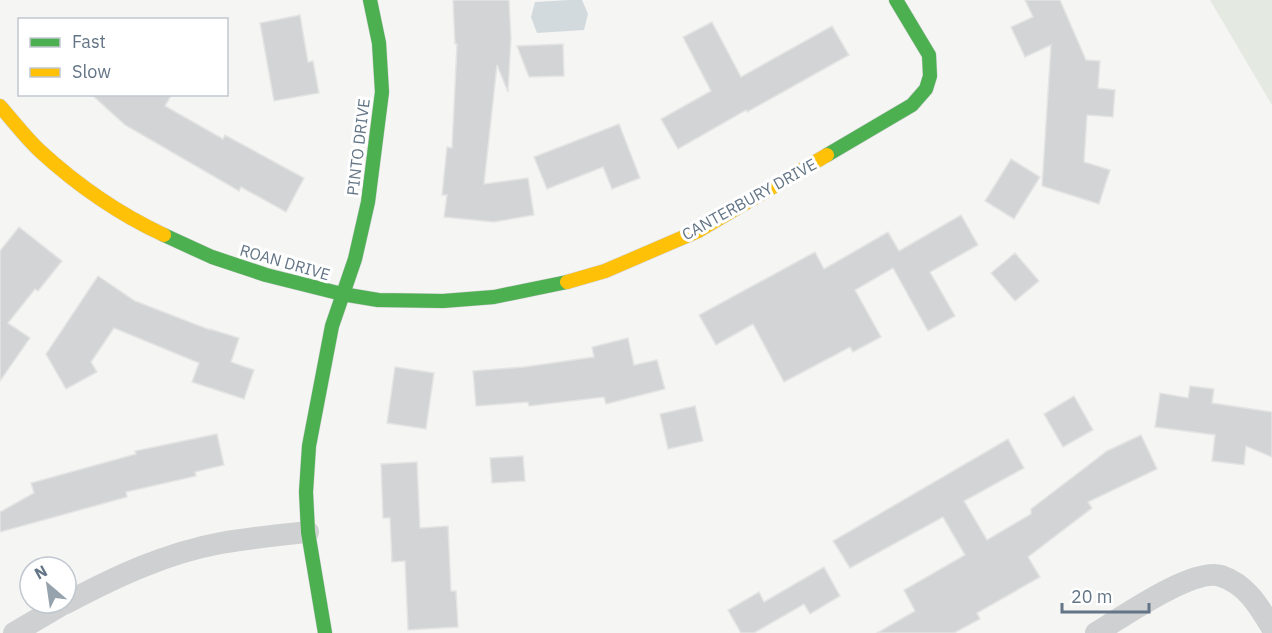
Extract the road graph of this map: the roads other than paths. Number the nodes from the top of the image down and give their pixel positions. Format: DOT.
graph roads {
  1 [pos="370,0"];
  2 [pos="896,0"];
  3 [pos="0,106"];
  4 [pos="342,294"];
  5 [pos="308,532"];
  6 [pos="78,596"];
  7 [pos="45,615"];
  8 [pos="1272,628"];
  9 [pos="14,633"];
  10 [pos="325,633"];
  11 [pos="1096,633"];
  1 -- 4 [label="street, PINTO DRIVE"];
  2 -- 4 [label="street, CANTERBURY DRIVE"];
  3 -- 4 [label="street, ROAN DRIVE"];
  4 -- 5 [label="street, ROAN DRIVE"];
  5 -- 6 [label="street"];
  5 -- 10 [label="street, ROAN DRIVE"];
  7 -- 9 [label="street"];
  8 -- 11 [label="street"];
}
